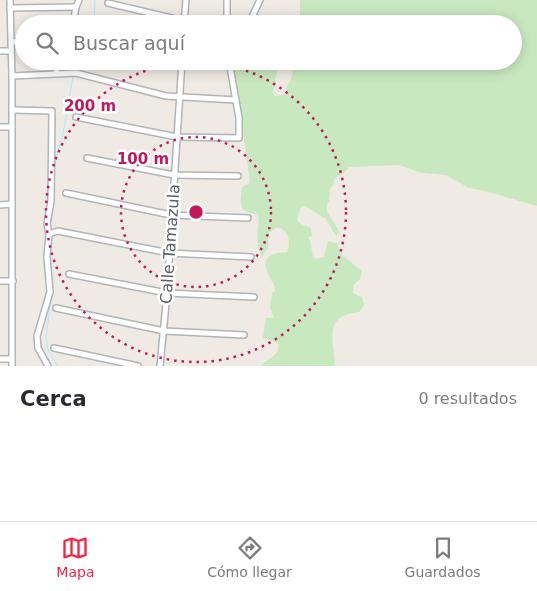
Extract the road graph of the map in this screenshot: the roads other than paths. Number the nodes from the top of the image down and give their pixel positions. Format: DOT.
graph roads {
  1 [pos="10,0"];
  2 [pos="186,0"];
  3 [pos="227,0"];
  4 [pos="260,0"];
  5 [pos="77,2"];
  6 [pos="108,3"];
  7 [pos="10,8"];
  8 [pos="75,15"];
  9 [pos="156,15"];
  10 [pos="185,15"];
  11 [pos="227,15"];
  12 [pos="253,15"];
  13 [pos="11,42"];
  14 [pos="15,42"];
  15 [pos="0,51"];
  16 [pos="11,51"];
  17 [pos="56,70"];
  18 [pos="181,70"];
  19 [pos="231,70"];
  20 [pos="56,73"];
  21 [pos="12,76"];
  22 [pos="179,97"];
  23 [pos="236,100"];
  24 [pos="12,110"];
  25 [pos="76,117"];
  26 [pos="0,127"];
  27 [pos="12,127"];
  28 [pos="177,137"];
  29 [pos="87,158"];
  30 [pos="174,176"];
  31 [pos="238,176"];
  32 [pos="66,193"];
  33 [pos="12,204"];
  34 [pos="0,205"];
  35 [pos="171,215"];
  36 [pos="248,218"];
  37 [pos="49,234"];
  38 [pos="169,254"];
  39 [pos="251,257"];
  40 [pos="69,274"];
  41 [pos="13,281"];
  42 [pos="0,282"];
  43 [pos="167,293"];
  44 [pos="254,297"];
  45 [pos="56,308"];
  46 [pos="164,331"];
  47 [pos="244,335"];
  48 [pos="54,348"];
  49 [pos="0,359"];
  50 [pos="12,359"];
  51 [pos="12,366"];
  52 [pos="48,366"];
  53 [pos="138,366"];
  54 [pos="160,366"];
  1 -- 7 [label="street"];
  2 -- 10 [label="street"];
  3 -- 11 [label="street"];
  4 -- 12 [label="street"];
  5 -- 7 [label="street"];
  5 -- 8 [label="street"];
  6 -- 9 [label="street"];
  7 -- 13 [label="street"];
  13 -- 14 [label="street"];
  13 -- 16 [label="street"];
  15 -- 16 [label="street"];
  16 -- 21 [label="street"];
  17 -- 20 [label="street"];
  18 -- 22 [label="street, Calle Tamazula"];
  19 -- 23 [label="street"];
  20 -- 21 [label="street"];
  20 -- 22 [label="street"];
  21 -- 24 [label="street"];
  22 -- 23 [label="street"];
  22 -- 28 [label="street, Calle Tamazula"];
  23 -- 28 [label="street"];
  24 -- 27 [label="street"];
  24 -- 37 [label="street"];
  25 -- 28 [label="street"];
  26 -- 27 [label="street"];
  27 -- 33 [label="street"];
  28 -- 30 [label="street, Calle Tamazula"];
  29 -- 30 [label="street"];
  30 -- 31 [label="street"];
  30 -- 35 [label="street, Calle Tamazula"];
  32 -- 35 [label="street"];
  33 -- 34 [label="street"];
  33 -- 41 [label="street"];
  35 -- 36 [label="street"];
  35 -- 38 [label="street, Calle Tamazula"];
  37 -- 38 [label="street"];
  37 -- 52 [label="street"];
  38 -- 39 [label="street"];
  38 -- 43 [label="street, Calle Tamazula"];
  40 -- 43 [label="street"];
  41 -- 42 [label="street"];
  41 -- 50 [label="street"];
  43 -- 44 [label="street"];
  43 -- 46 [label="street, Calle Tamazula"];
  45 -- 46 [label="street"];
  46 -- 47 [label="street"];
  46 -- 54 [label="street, Calle Tamazula"];
  48 -- 53 [label="street"];
  49 -- 50 [label="street"];
  50 -- 51 [label="street"];
}
